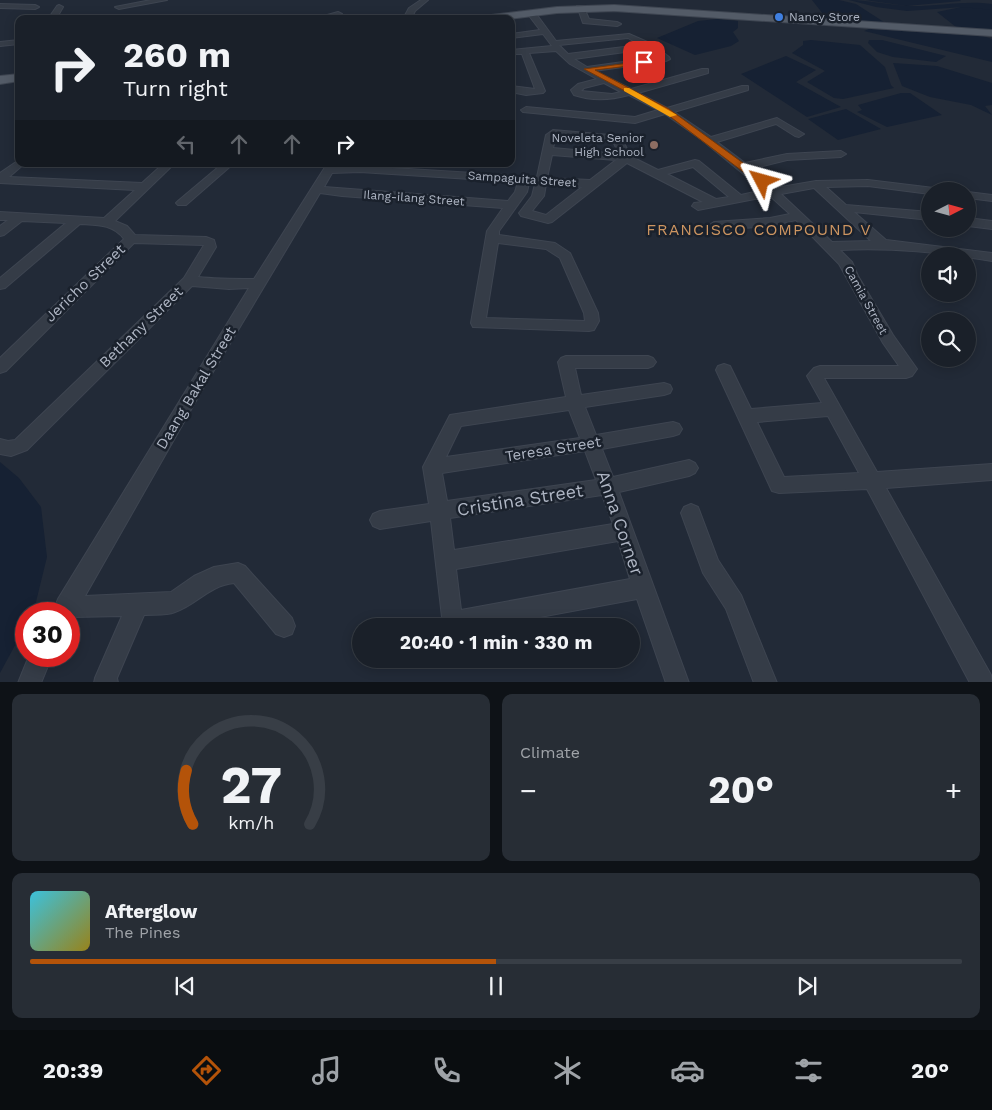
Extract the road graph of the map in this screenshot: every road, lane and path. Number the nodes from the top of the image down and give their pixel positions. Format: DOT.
graph roads {
  1 [pos="164,0"];
  2 [pos="425,0"];
  3 [pos="119,3"];
  4 [pos="0,6"];
  5 [pos="19,7"];
  6 [pos="35,7"];
  7 [pos="59,7"];
  8 [pos="580,8"];
  9 [pos="111,13"];
  10 [pos="531,13"];
  11 [pos="338,14"];
  12 [pos="6,15"];
  13 [pos="54,15"];
  14 [pos="334,15"];
  15 [pos="409,15"];
  16 [pos="515,15"];
  17 [pos="617,24"];
  18 [pos="546,31"];
  19 [pos="992,33"];
  20 [pos="515,35"];
  21 [pos="15,42"];
  22 [pos="0,44"];
  23 [pos="557,45"];
  24 [pos="649,46"];
  25 [pos="515,52"];
  26 [pos="525,52"];
  27 [pos="567,56"];
  28 [pos="588,69"];
  29 [pos="705,71"];
  30 [pos="15,78"];
  31 [pos="607,79"];
  32 [pos="0,80"];
  33 [pos="745,88"];
  34 [pos="515,90"];
  35 [pos="629,91"];
  36 [pos="526,110"];
  37 [pos="666,111"];
  38 [pos="786,138"];
  39 [pos="708,141"];
  40 [pos="779,148"];
  41 [pos="548,151"];
  42 [pos="841,154"];
  43 [pos="787,157"];
  44 [pos="626,158"];
  45 [pos="15,166"];
  46 [pos="166,167"];
  47 [pos="224,167"];
  48 [pos="330,167"];
  49 [pos="744,167"];
  50 [pos="656,174"];
  51 [pos="0,179"];
  52 [pos="524,179"];
  53 [pos="542,181"];
  54 [pos="595,184"];
  55 [pos="816,184"];
  56 [pos="144,187"];
  57 [pos="317,189"];
  58 [pos="921,189"];
  59 [pos="774,192"];
  60 [pos="976,196"];
  61 [pos="992,198"];
  62 [pos="738,199"];
  63 [pos="182,202"];
  64 [pos="715,203"];
  65 [pos="511,205"];
  66 [pos="698,206"];
  67 [pos="844,208"];
  68 [pos="921,215"];
  69 [pos="0,216"];
  70 [pos="799,216"];
  71 [pos="19,217"];
  72 [pos="78,220"];
  73 [pos="107,222"];
  74 [pos="976,223"];
  75 [pos="992,225"];
  76 [pos="714,226"];
  77 [pos="0,232"];
  78 [pos="492,238"];
  79 [pos="131,239"];
  80 [pos="882,244"];
  81 [pos="830,246"];
  82 [pos="992,257"];
  83 [pos="188,281"];
  84 [pos="0,284"];
  85 [pos="257,288"];
  86 [pos="648,362"];
  87 [pos="0,366"];
  88 [pos="724,370"];
  89 [pos="664,389"];
  90 [pos="576,403"];
  91 [pos="834,409"];
  92 [pos="746,416"];
  93 [pos="673,429"];
  94 [pos="592,443"];
  95 [pos="0,446"];
  96 [pos="432,467"];
  97 [pos="689,468"];
  98 [pos="992,472"];
  99 [pos="872,480"];
  100 [pos="608,486"];
  101 [pos="440,512"];
  102 [pos="692,513"];
  103 [pos="380,520"];
  104 [pos="625,532"];
  105 [pos="445,561"];
  106 [pos="642,587"];
  107 [pos="70,602"];
  108 [pos="137,605"];
  109 [pos="80,609"];
  110 [pos="284,626"];
  111 [pos="36,667"];
  112 [pos="29,682"];
  113 [pos="106,682"];
  114 [pos="678,682"];
  115 [pos="766,682"];
  116 [pos="983,682"];
  1 -- 3 [label="street"];
  2 -- 15 [label="street"];
  3 -- 9 [label="street"];
  4 -- 5 [label="street"];
  5 -- 6 [label="street"];
  5 -- 12 [label="street"];
  7 -- 13 [label="street"];
  8 -- 10 [label="main road"];
  8 -- 17 [label="street"];
  8 -- 19 [label="main road"];
  10 -- 16 [label="main road"];
  10 -- 18 [label="street, Camia Street"];
  11 -- 14 [label="street"];
  18 -- 20 [label="street"];
  18 -- 23 [label="street, Camia Street"];
  21 -- 22 [label="street"];
  23 -- 24 [label="street"];
  23 -- 26 [label="street"];
  23 -- 27 [label="street, Camia Street"];
  24 -- 27 [label="street"];
  24 -- 28 [label="street"];
  25 -- 26 [label="street"];
  26 -- 34 [label="street"];
  27 -- 28 [label="street, Camia Street"];
  28 -- 31 [label="street, Camia Street"];
  29 -- 35 [label="street"];
  30 -- 32 [label="main road"];
  31 -- 35 [label="street, Camia Street"];
  31 -- 35 [label="street"];
  33 -- 37 [label="street"];
  35 -- 37 [label="street, Camia Street"];
  36 -- 37 [label="street"];
  37 -- 39 [label="street, Camia Street"];
  38 -- 39 [label="street"];
  39 -- 49 [label="street, Camia Street"];
  40 -- 43 [label="street"];
  41 -- 44 [label="street"];
  41 -- 44 [label="street"];
  41 -- 53 [label="street"];
  42 -- 43 [label="street"];
  43 -- 49 [label="street"];
  44 -- 50 [label="street"];
  44 -- 54 [label="street"];
  45 -- 51 [label="street"];
  46 -- 56 [label="street, Jericho Street"];
  47 -- 63 [label="street"];
  48 -- 52 [label="street, Sampaguita Street"];
  48 -- 57 [label="street, Daang Bakal Street"];
  49 -- 59 [label="street, Camia Street"];
  50 -- 62 [label="street"];
  50 -- 64 [label="street"];
  51 -- 56 [label="street"];
  52 -- 53 [label="street, Sampaguita Street"];
  52 -- 65 [label="street"];
  53 -- 54 [label="street, Sampaguita Street"];
  53 -- 54 [label="street"];
  55 -- 58 [label="street"];
  55 -- 59 [label="street"];
  55 -- 67 [label="street"];
  56 -- 73 [label="street, Jericho Street"];
  57 -- 65 [label="street, Ilang-ilang Street"];
  57 -- 85 [label="street, Daang Bakal Street"];
  59 -- 62 [label="street"];
  59 -- 70 [label="street, Camia Street"];
  60 -- 61 [label="street"];
  62 -- 64 [label="street"];
  64 -- 66 [label="street"];
  65 -- 78 [label="street"];
  67 -- 68 [label="street"];
  67 -- 80 [label="street"];
  69 -- 71 [label="street"];
  70 -- 76 [label="street"];
  70 -- 81 [label="street, Camia Street"];
  71 -- 72 [label="street"];
  71 -- 77 [label="street"];
  72 -- 73 [label="street"];
  72 -- 84 [label="street"];
  73 -- 79 [label="street, Jericho Street"];
  74 -- 75 [label="street"];
  78 -- 78 [label="street"];
  79 -- 83 [label="street, Bethany Street"];
  79 -- 87 [label="street, Jericho Street"];
  80 -- 81 [label="street"];
  80 -- 82 [label="street"];
  81 -- 91 [label="street, Camia Street"];
  83 -- 85 [label="street"];
  83 -- 95 [label="street, Bethany Street"];
  85 -- 107 [label="street, Daang Bakal Street"];
  86 -- 90 [label="street, Anna Corner"];
  88 -- 92 [label="street"];
  89 -- 90 [label="street"];
  90 -- 94 [label="street, Anna Corner"];
  90 -- 96 [label="street"];
  91 -- 92 [label="street"];
  91 -- 99 [label="street"];
  92 -- 99 [label="street"];
  93 -- 94 [label="street, Teresa Street"];
  94 -- 96 [label="street, Teresa Street"];
  94 -- 100 [label="street, Anna Corner"];
  96 -- 101 [label="street"];
  97 -- 100 [label="street, Cristina Street"];
  98 -- 99 [label="street"];
  99 -- 116 [label="street"];
  100 -- 101 [label="street, Cristina Street"];
  100 -- 104 [label="street, Anna Corner"];
  101 -- 103 [label="street, Cristina Street"];
  101 -- 105 [label="street"];
  102 -- 115 [label="street"];
  104 -- 105 [label="street"];
  104 -- 106 [label="street, Anna Corner"];
  105 -- 106 [label="street"];
  106 -- 114 [label="street, Anna Corner"];
  108 -- 109 [label="street"];
  108 -- 110 [label="street"];
  108 -- 113 [label="street"];
  111 -- 112 [label="street"];
}
